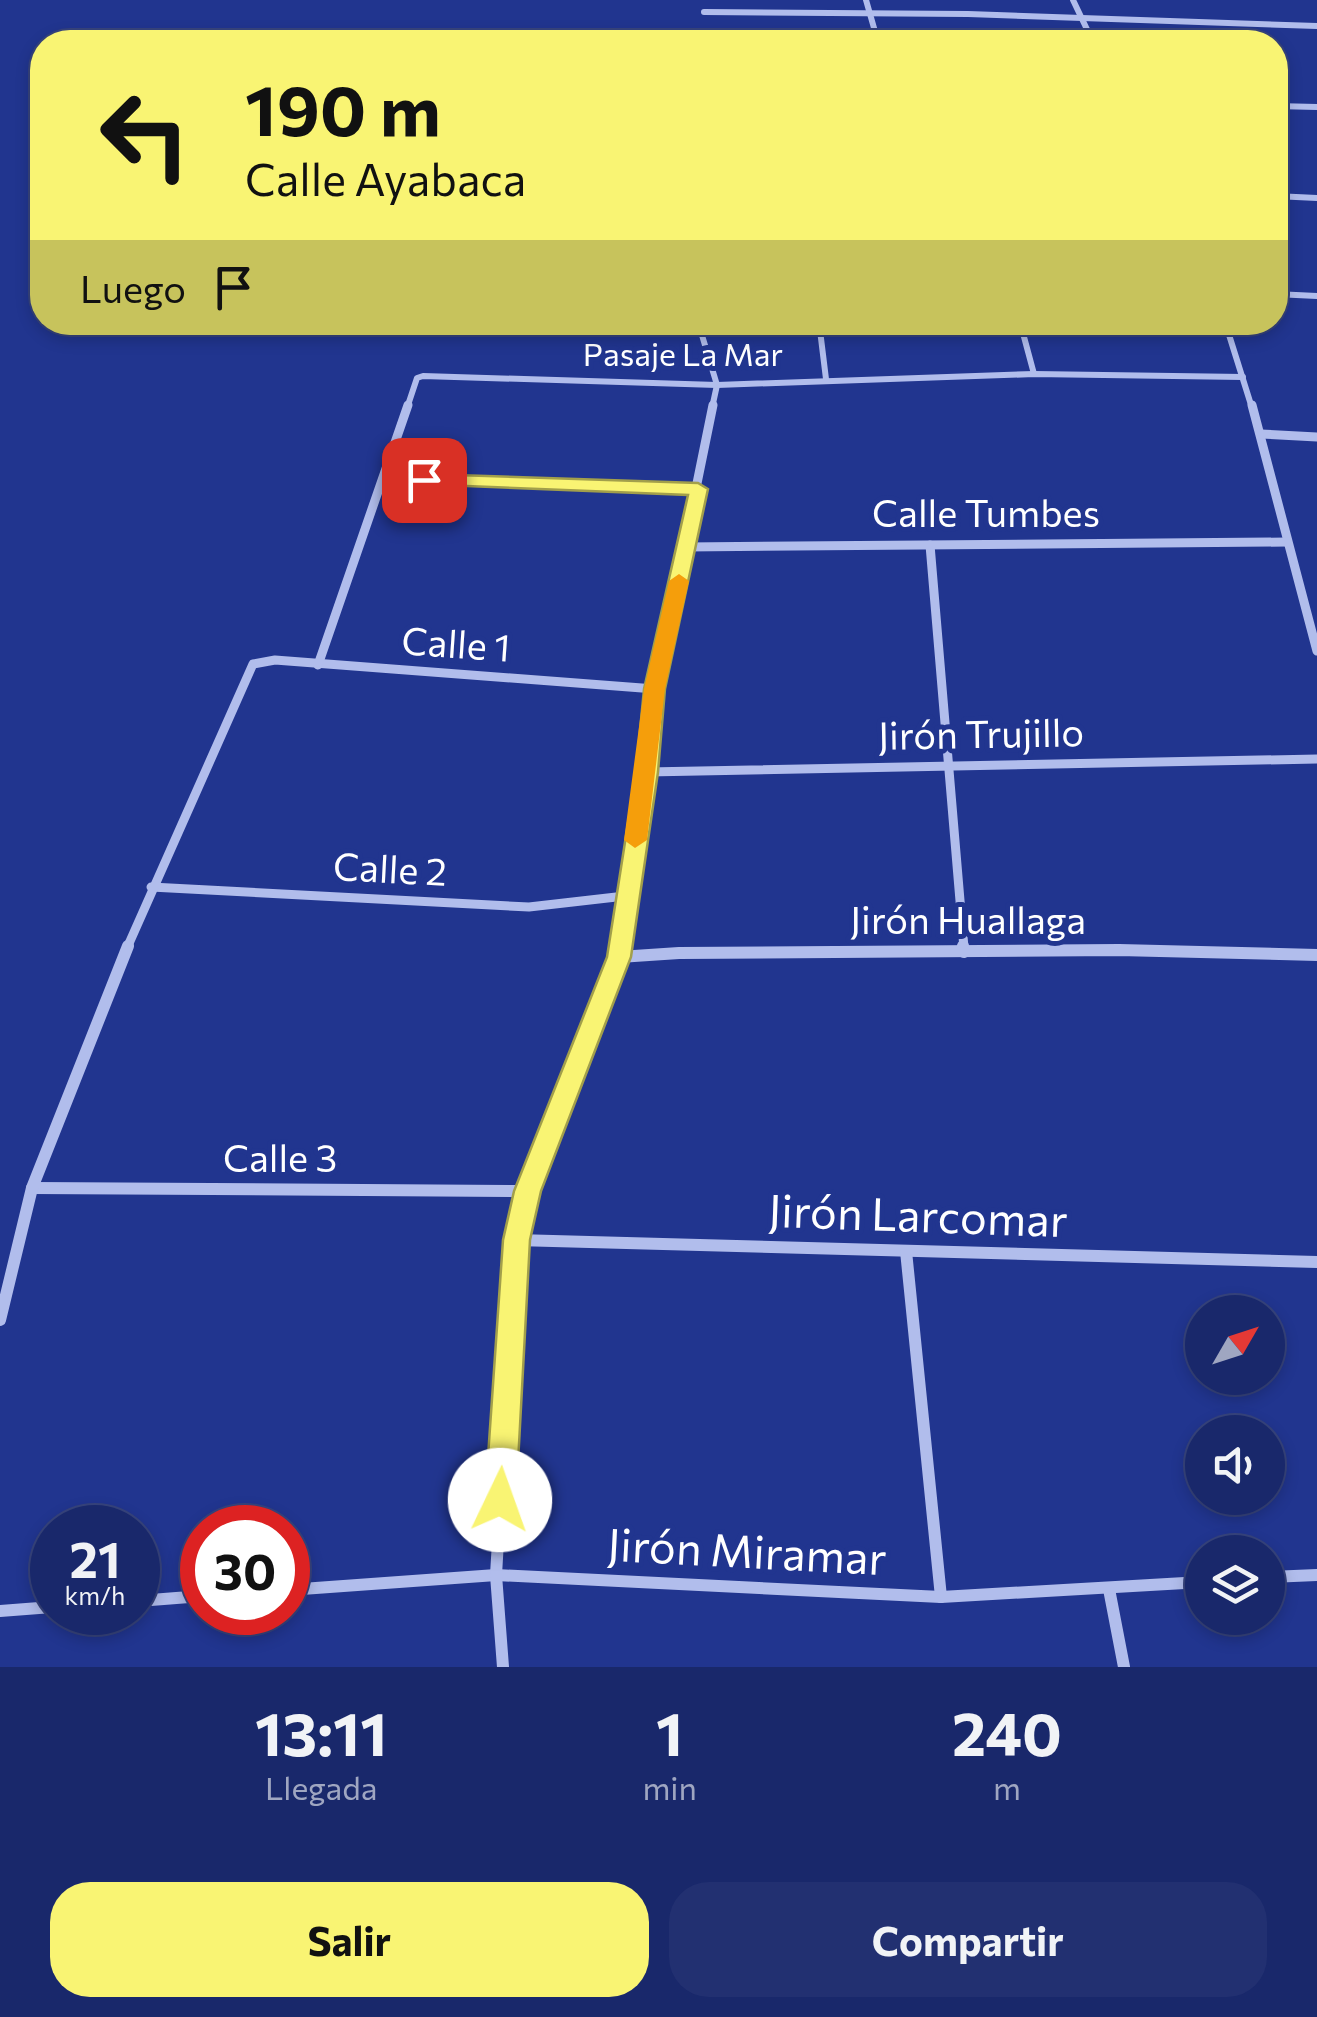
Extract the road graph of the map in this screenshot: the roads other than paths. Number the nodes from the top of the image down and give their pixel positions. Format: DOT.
graph roads {
  1 [pos="866,0"];
  2 [pos="1073,0"];
  3 [pos="704,12"];
  4 [pos="868,15"];
  5 [pos="1080,17"];
  6 [pos="1317,26"];
  7 [pos="874,30"];
  8 [pos="1087,30"];
  9 [pos="1288,106"];
  10 [pos="1317,107"];
  11 [pos="1288,197"];
  12 [pos="1317,198"];
  13 [pos="1288,295"];
  14 [pos="1317,296"];
  15 [pos="702,335"];
  16 [pos="821,335"];
  17 [pos="1024,335"];
  18 [pos="1229,335"];
  19 [pos="1034,374"];
  20 [pos="1243,377"];
  21 [pos="826,379"];
  22 [pos="718,384"];
  23 [pos="1262,434"];
  24 [pos="1317,437"];
  25 [pos="384,478"];
  26 [pos="698,489"];
  27 [pos="1287,542"];
  28 [pos="930,545"];
  29 [pos="686,546"];
  30 [pos="1302,598"];
  31 [pos="1317,599"];
  32 [pos="1317,651"];
  33 [pos="318,665"];
  34 [pos="655,689"];
  35 [pos="1317,758"];
  36 [pos="950,766"];
  37 [pos="647,772"];
  38 [pos="151,887"];
  39 [pos="626,896"];
  40 [pos="964,952"];
  41 [pos="1317,956"];
  42 [pos="619,957"];
  43 [pos="32,1188"];
  44 [pos="528,1191"];
  45 [pos="516,1240"];
  46 [pos="906,1252"];
  47 [pos="1317,1262"];
  48 [pos="0,1320"];
  49 [pos="496,1575"];
  50 [pos="1317,1575"];
  51 [pos="1285,1576"];
  52 [pos="1185,1583"];
  53 [pos="310,1588"];
  54 [pos="1109,1590"];
  55 [pos="942,1597"];
  56 [pos="30,1609"];
  57 [pos="0,1611"];
  58 [pos="502,1667"];
  59 [pos="1124,1667"];
  1 -- 4 [label="street"];
  2 -- 5 [label="street"];
  3 -- 4 [label="street"];
  4 -- 5 [label="street"];
  4 -- 7 [label="street"];
  5 -- 6 [label="street"];
  5 -- 8 [label="street"];
  9 -- 10 [label="street"];
  11 -- 12 [label="street"];
  13 -- 14 [label="street"];
  15 -- 22 [label="street"];
  16 -- 21 [label="street"];
  17 -- 19 [label="street"];
  18 -- 20 [label="street"];
  19 -- 20 [label="street, Pasaje La Mar"];
  19 -- 21 [label="street, Pasaje La Mar"];
  20 -- 23 [label="street"];
  21 -- 22 [label="street, Pasaje La Mar"];
  22 -- 25 [label="street, Pasaje La Mar"];
  22 -- 26 [label="street"];
  23 -- 24 [label="street"];
  23 -- 27 [label="street"];
  25 -- 26 [label="street"];
  25 -- 33 [label="street"];
  26 -- 29 [label="street"];
  27 -- 28 [label="street, Calle Tumbes"];
  27 -- 30 [label="street"];
  28 -- 29 [label="street, Calle Tumbes"];
  28 -- 36 [label="street"];
  29 -- 34 [label="street"];
  30 -- 31 [label="street"];
  30 -- 32 [label="street"];
  33 -- 34 [label="street, Calle 1"];
  33 -- 38 [label="street, Calle 1"];
  34 -- 37 [label="street"];
  35 -- 36 [label="street, Jirón Trujillo"];
  36 -- 37 [label="street, Jirón Trujillo"];
  36 -- 40 [label="street"];
  37 -- 39 [label="street"];
  38 -- 39 [label="street, Calle 2"];
  38 -- 43 [label="street"];
  39 -- 42 [label="street"];
  40 -- 41 [label="street, Jirón Huallaga"];
  40 -- 42 [label="street, Jirón Huallaga"];
  42 -- 44 [label="street"];
  43 -- 44 [label="street, Calle 3"];
  43 -- 48 [label="street"];
  44 -- 45 [label="street"];
  45 -- 46 [label="street, Jirón Larcomar"];
  45 -- 49 [label="street"];
  46 -- 47 [label="street, Jirón Larcomar"];
  46 -- 55 [label="street"];
  49 -- 53 [label="street, Jirón Miramar"];
  49 -- 55 [label="street, Jirón Miramar"];
  49 -- 58 [label="street"];
  50 -- 51 [label="street"];
  52 -- 54 [label="street, Jirón Miramar"];
  54 -- 55 [label="street, Jirón Miramar"];
  54 -- 59 [label="street"];
  56 -- 57 [label="street"];
}
